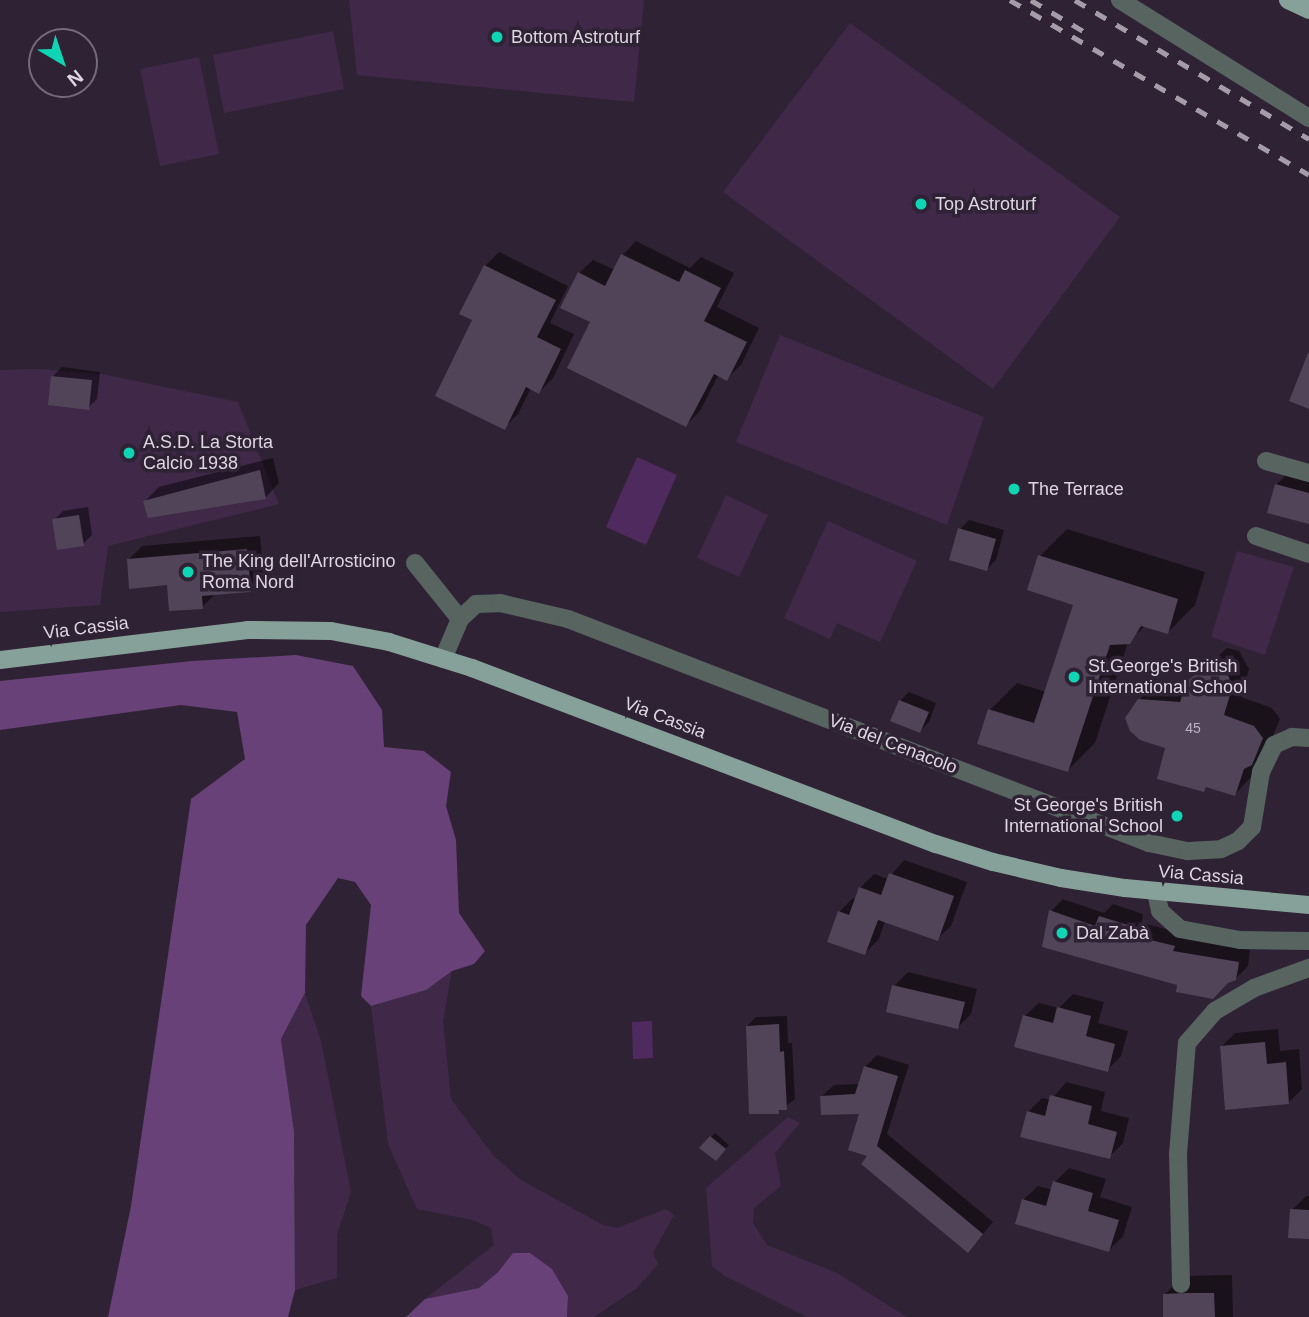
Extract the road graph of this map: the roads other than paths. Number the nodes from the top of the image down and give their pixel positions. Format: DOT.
graph roads {
  1 [pos="1120,0"];
  2 [pos="1288,0"];
  3 [pos="1309,10"];
  4 [pos="1309,118"];
  5 [pos="1266,461"];
  6 [pos="1309,473"];
  7 [pos="1256,536"];
  8 [pos="1309,554"];
  9 [pos="415,563"];
  10 [pos="460,619"];
  11 [pos="443,659"];
  12 [pos="0,660"];
  13 [pos="1309,738"];
  14 [pos="1156,892"];
  15 [pos="1309,905"];
  16 [pos="1309,941"];
  17 [pos="1309,968"];
  18 [pos="1181,1284"];
  1 -- 4 [label="street"];
  2 -- 3 [label="main road"];
  5 -- 6 [label="street"];
  7 -- 8 [label="street"];
  9 -- 10 [label="street"];
  10 -- 11 [label="street"];
  10 -- 13 [label="street, Via del Cenacolo"];
  11 -- 12 [label="main road, Via Cassia"];
  11 -- 14 [label="main road, Via Cassia"];
  14 -- 15 [label="main road, Via Cassia"];
  14 -- 16 [label="street"];
  17 -- 18 [label="street"];
}
